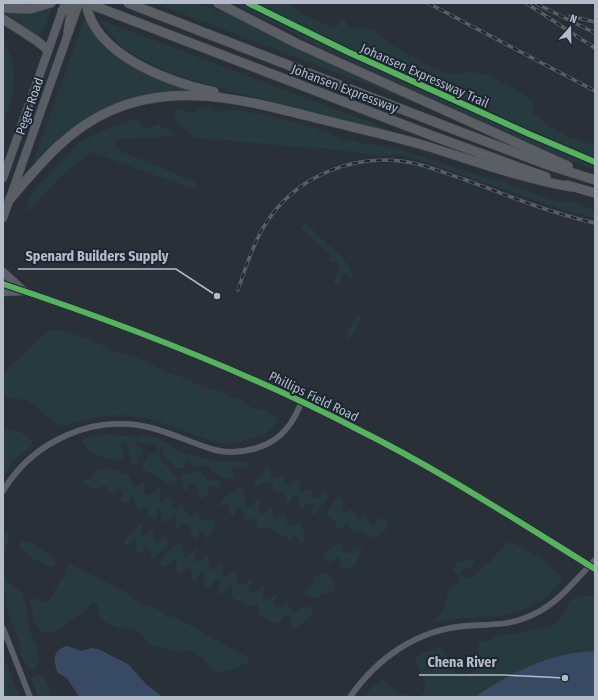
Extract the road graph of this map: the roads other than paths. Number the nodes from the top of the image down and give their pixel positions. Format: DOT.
graph roads {
  1 [pos="51,3"];
  2 [pos="72,3"];
  3 [pos="79,3"];
  4 [pos="86,3"];
  5 [pos="128,3"];
  6 [pos="218,3"];
  7 [pos="63,7"];
  8 [pos="3,8"];
  9 [pos="3,19"];
  10 [pos="68,32"];
  11 [pos="48,50"];
  12 [pos="258,103"];
  13 [pos="3,178"];
  14 [pos="595,179"];
  15 [pos="572,187"];
  16 [pos="595,193"];
  17 [pos="10,199"];
  18 [pos="3,218"];
  19 [pos="3,272"];
  20 [pos="3,284"];
  21 [pos="24,291"];
  22 [pos="3,292"];
  23 [pos="302,401"];
  24 [pos="3,491"];
  25 [pos="593,565"];
  26 [pos="3,628"];
  27 [pos="30,697"];
  28 [pos="350,697"];
  1 -- 8 [label="highway"];
  2 -- 7 [label="highway"];
  2 -- 10 [label="highway"];
  3 -- 10 [label="main road, Peger Road"];
  4 -- 12 [label="highway"];
  4 -- 15 [label="highway, Johansen Expressway"];
  5 -- 14 [label="highway, Johansen Expressway"];
  6 -- 14 [label="highway"];
  7 -- 11 [label="main road, Peger Road"];
  9 -- 11 [label="highway"];
  10 -- 17 [label="main road, Peger Road"];
  11 -- 13 [label="main road, Peger Road"];
  12 -- 15 [label="highway"];
  12 -- 17 [label="highway"];
  15 -- 16 [label="highway, Johansen Expressway"];
  17 -- 18 [label="main road, Peger Road"];
  19 -- 21 [label="main road"];
  20 -- 21 [label="street, Phillips Field Road"];
  21 -- 22 [label="main road"];
  21 -- 23 [label="street, Phillips Field Road"];
  23 -- 24 [label="street"];
  23 -- 25 [label="street, Phillips Field Road"];
  25 -- 28 [label="street"];
  26 -- 27 [label="street"];
}
